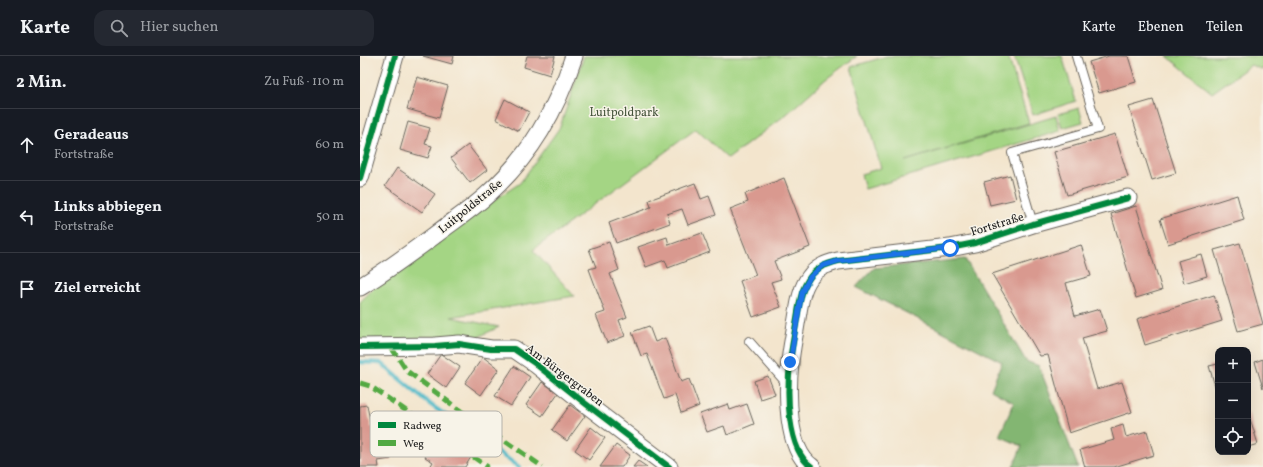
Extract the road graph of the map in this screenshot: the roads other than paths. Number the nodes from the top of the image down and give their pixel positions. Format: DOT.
graph roads {
  1 [pos="395,56"];
  2 [pos="574,56"];
  3 [pos="1076,56"];
  4 [pos="360,178"];
  5 [pos="1128,198"];
  6 [pos="1033,224"];
  7 [pos="360,287"];
  8 [pos="749,341"];
  9 [pos="360,347"];
  10 [pos="788,386"];
  11 [pos="669,467"];
  12 [pos="812,467"];
  1 -- 4 [label="street"];
  2 -- 7 [label="street, Luitpoldstraße"];
  3 -- 6 [label="lane"];
  5 -- 6 [label="street, Fortstraße"];
  6 -- 10 [label="street, Fortstraße"];
  8 -- 10 [label="lane"];
  9 -- 11 [label="street, Am Bürgergraben"];
  10 -- 12 [label="street, Fortstraße"];
}
